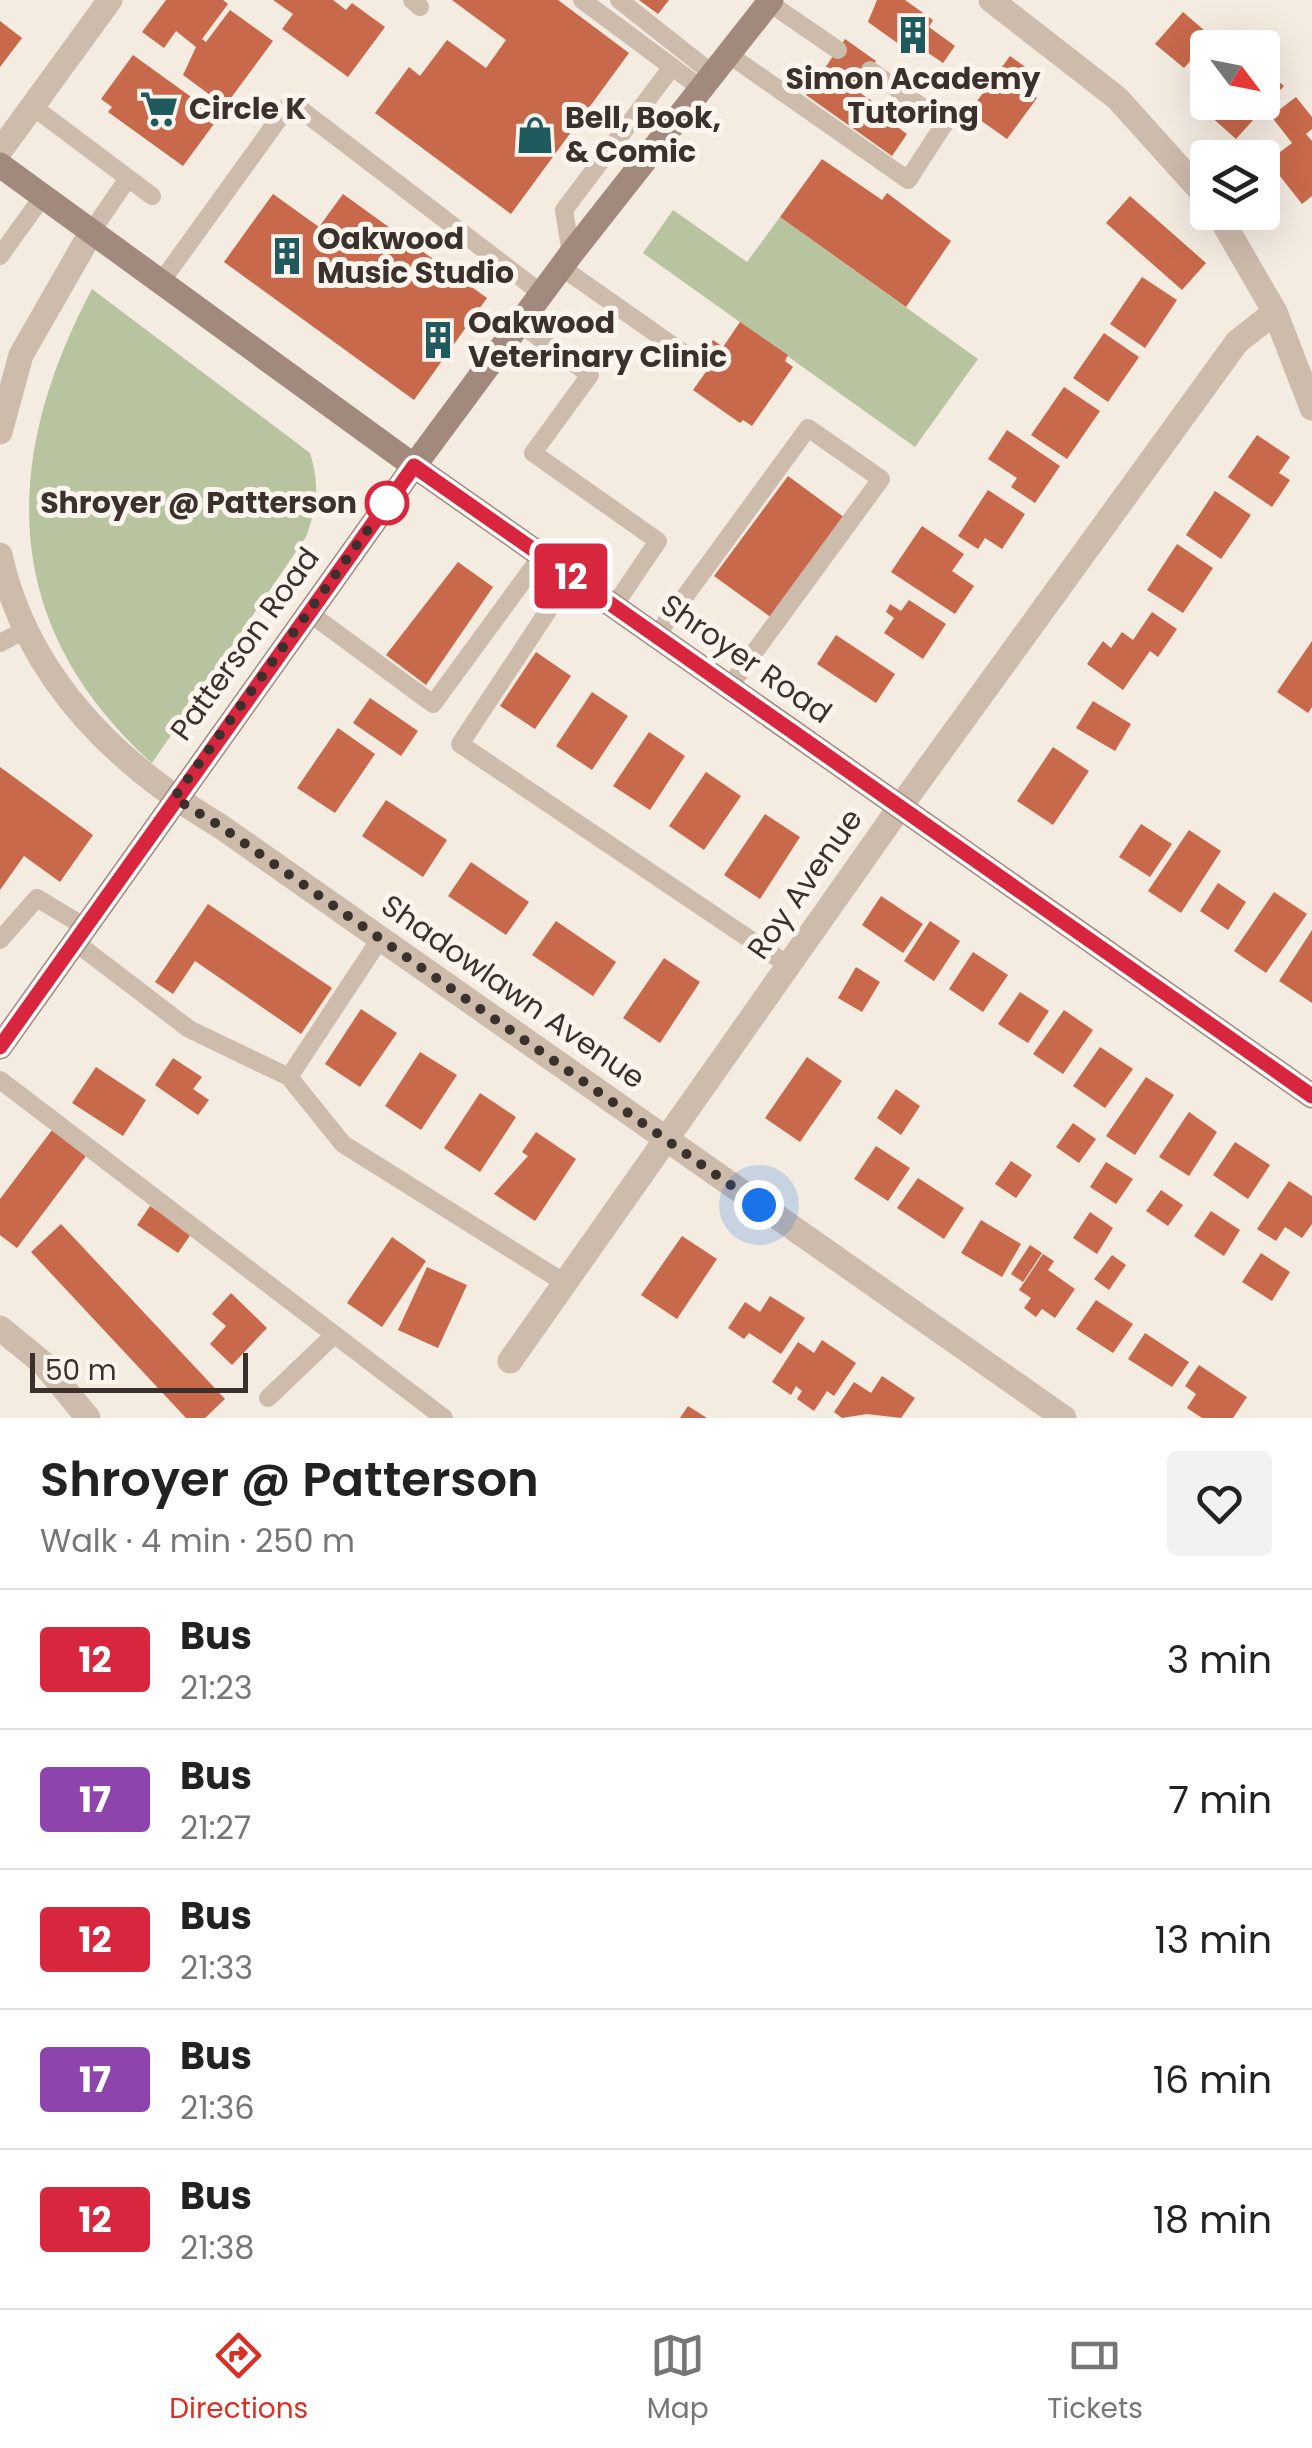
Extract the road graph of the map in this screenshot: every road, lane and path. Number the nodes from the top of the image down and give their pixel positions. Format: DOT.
graph roads {
  1 [pos="110,0"];
  2 [pos="582,0"];
  3 [pos="619,0"];
  4 [pos="991,0"];
  5 [pos="768,1"];
  6 [pos="838,50"];
  7 [pos="672,67"];
  8 [pos="870,70"];
  9 [pos="715,72"];
  10 [pos="32,106"];
  11 [pos="0,151"];
  12 [pos="0,165"];
  13 [pos="128,178"];
  14 [pos="1190,179"];
  15 [pos="43,196"];
  16 [pos="152,196"];
  17 [pos="92,230"];
  18 [pos="1227,230"];
  19 [pos="0,256"];
  20 [pos="566,261"];
  21 [pos="161,282"];
  22 [pos="542,293"];
  23 [pos="1275,312"];
  24 [pos="519,324"];
  25 [pos="695,361"];
  26 [pos="6,378"];
  27 [pos="1312,408"];
  28 [pos="0,432"];
  29 [pos="414,466"];
  30 [pos="542,555"];
  31 [pos="1,561"];
  32 [pos="571,576"];
  33 [pos="614,606"];
  34 [pos="308,612"];
  35 [pos="26,630"];
  36 [pos="656,636"];
  37 [pos="0,643"];
  38 [pos="729,687"];
  39 [pos="174,798"];
  40 [pos="900,807"];
  41 [pos="80,934"];
  42 [pos="380,939"];
  43 [pos="0,940"];
  44 [pos="788,965"];
  45 [pos="0,1047"];
  46 [pos="289,1077"];
  47 [pos="0,1080"];
  48 [pos="1312,1096"];
  49 [pos="664,1139"];
  50 [pos="564,1284"];
  51 [pos="0,1328"];
  52 [pos="334,1335"];
  53 [pos="510,1361"];
  54 [pos="268,1398"];
  55 [pos="88,1418"];
  56 [pos="444,1418"];
  57 [pos="1064,1418"];
  1 -- 10 [label="street"];
  2 -- 7 [label="lane"];
  3 -- 9 [label="lane"];
  4 -- 14 [label="street"];
  5 -- 6 [label="lane"];
  5 -- 9 [label="main road, Patterson Road"];
  7 -- 9 [label="lane"];
  7 -- 20 [label="lane"];
  8 -- 9 [label="lane"];
  9 -- 20 [label="main road, Patterson Road"];
  10 -- 11 [label="street"];
  10 -- 13 [label="lane"];
  12 -- 15 [label="main road, Shroyer Road"];
  13 -- 16 [label="lane"];
  13 -- 17 [label="lane"];
  15 -- 17 [label="main road, Shroyer Road"];
  15 -- 19 [label="lane"];
  17 -- 21 [label="main road, Shroyer Road"];
  17 -- 26 [label="street"];
  18 -- 23 [label="street"];
  20 -- 22 [label="main road, Patterson Road"];
  20 -- 25 [label="lane"];
  21 -- 22 [label="lane"];
  21 -- 29 [label="main road, Shroyer Road"];
  22 -- 24 [label="main road, Patterson Road"];
  23 -- 27 [label="street"];
  23 -- 40 [label="street, Roy Avenue"];
  24 -- 29 [label="main road, Patterson Road"];
  24 -- 33 [label="lane"];
  26 -- 28 [label="street"];
  29 -- 30 [label="main road, Shroyer Road"];
  29 -- 34 [label="main road, Patterson Road"];
  30 -- 32 [label="main road, Shroyer Road"];
  30 -- 34 [label="lane"];
  31 -- 35 [label="street, Shadowlawn Avenue"];
  32 -- 33 [label="main road, Shroyer Road"];
  32 -- 44 [label="lane"];
  33 -- 36 [label="main road, Shroyer Road"];
  34 -- 39 [label="main road, Patterson Road"];
  35 -- 37 [label="lane"];
  35 -- 39 [label="street, Shadowlawn Avenue"];
  36 -- 38 [label="main road, Shroyer Road"];
  36 -- 38 [label="lane"];
  38 -- 40 [label="main road, Shroyer Road"];
  39 -- 41 [label="main road, Patterson Road"];
  39 -- 42 [label="street, Shadowlawn Avenue"];
  40 -- 44 [label="street, Roy Avenue"];
  40 -- 48 [label="main road, Shroyer Road"];
  41 -- 43 [label="lane"];
  41 -- 45 [label="main road, Patterson Road"];
  41 -- 46 [label="lane"];
  42 -- 46 [label="lane"];
  42 -- 49 [label="street, Shadowlawn Avenue"];
  44 -- 49 [label="street, Roy Avenue"];
  46 -- 50 [label="lane"];
  47 -- 52 [label="lane"];
  49 -- 50 [label="street, Roy Avenue"];
  49 -- 57 [label="street, Shadowlawn Avenue"];
  50 -- 53 [label="street, Roy Avenue"];
  51 -- 55 [label="street"];
  52 -- 54 [label="lane"];
  52 -- 56 [label="lane"];
}
